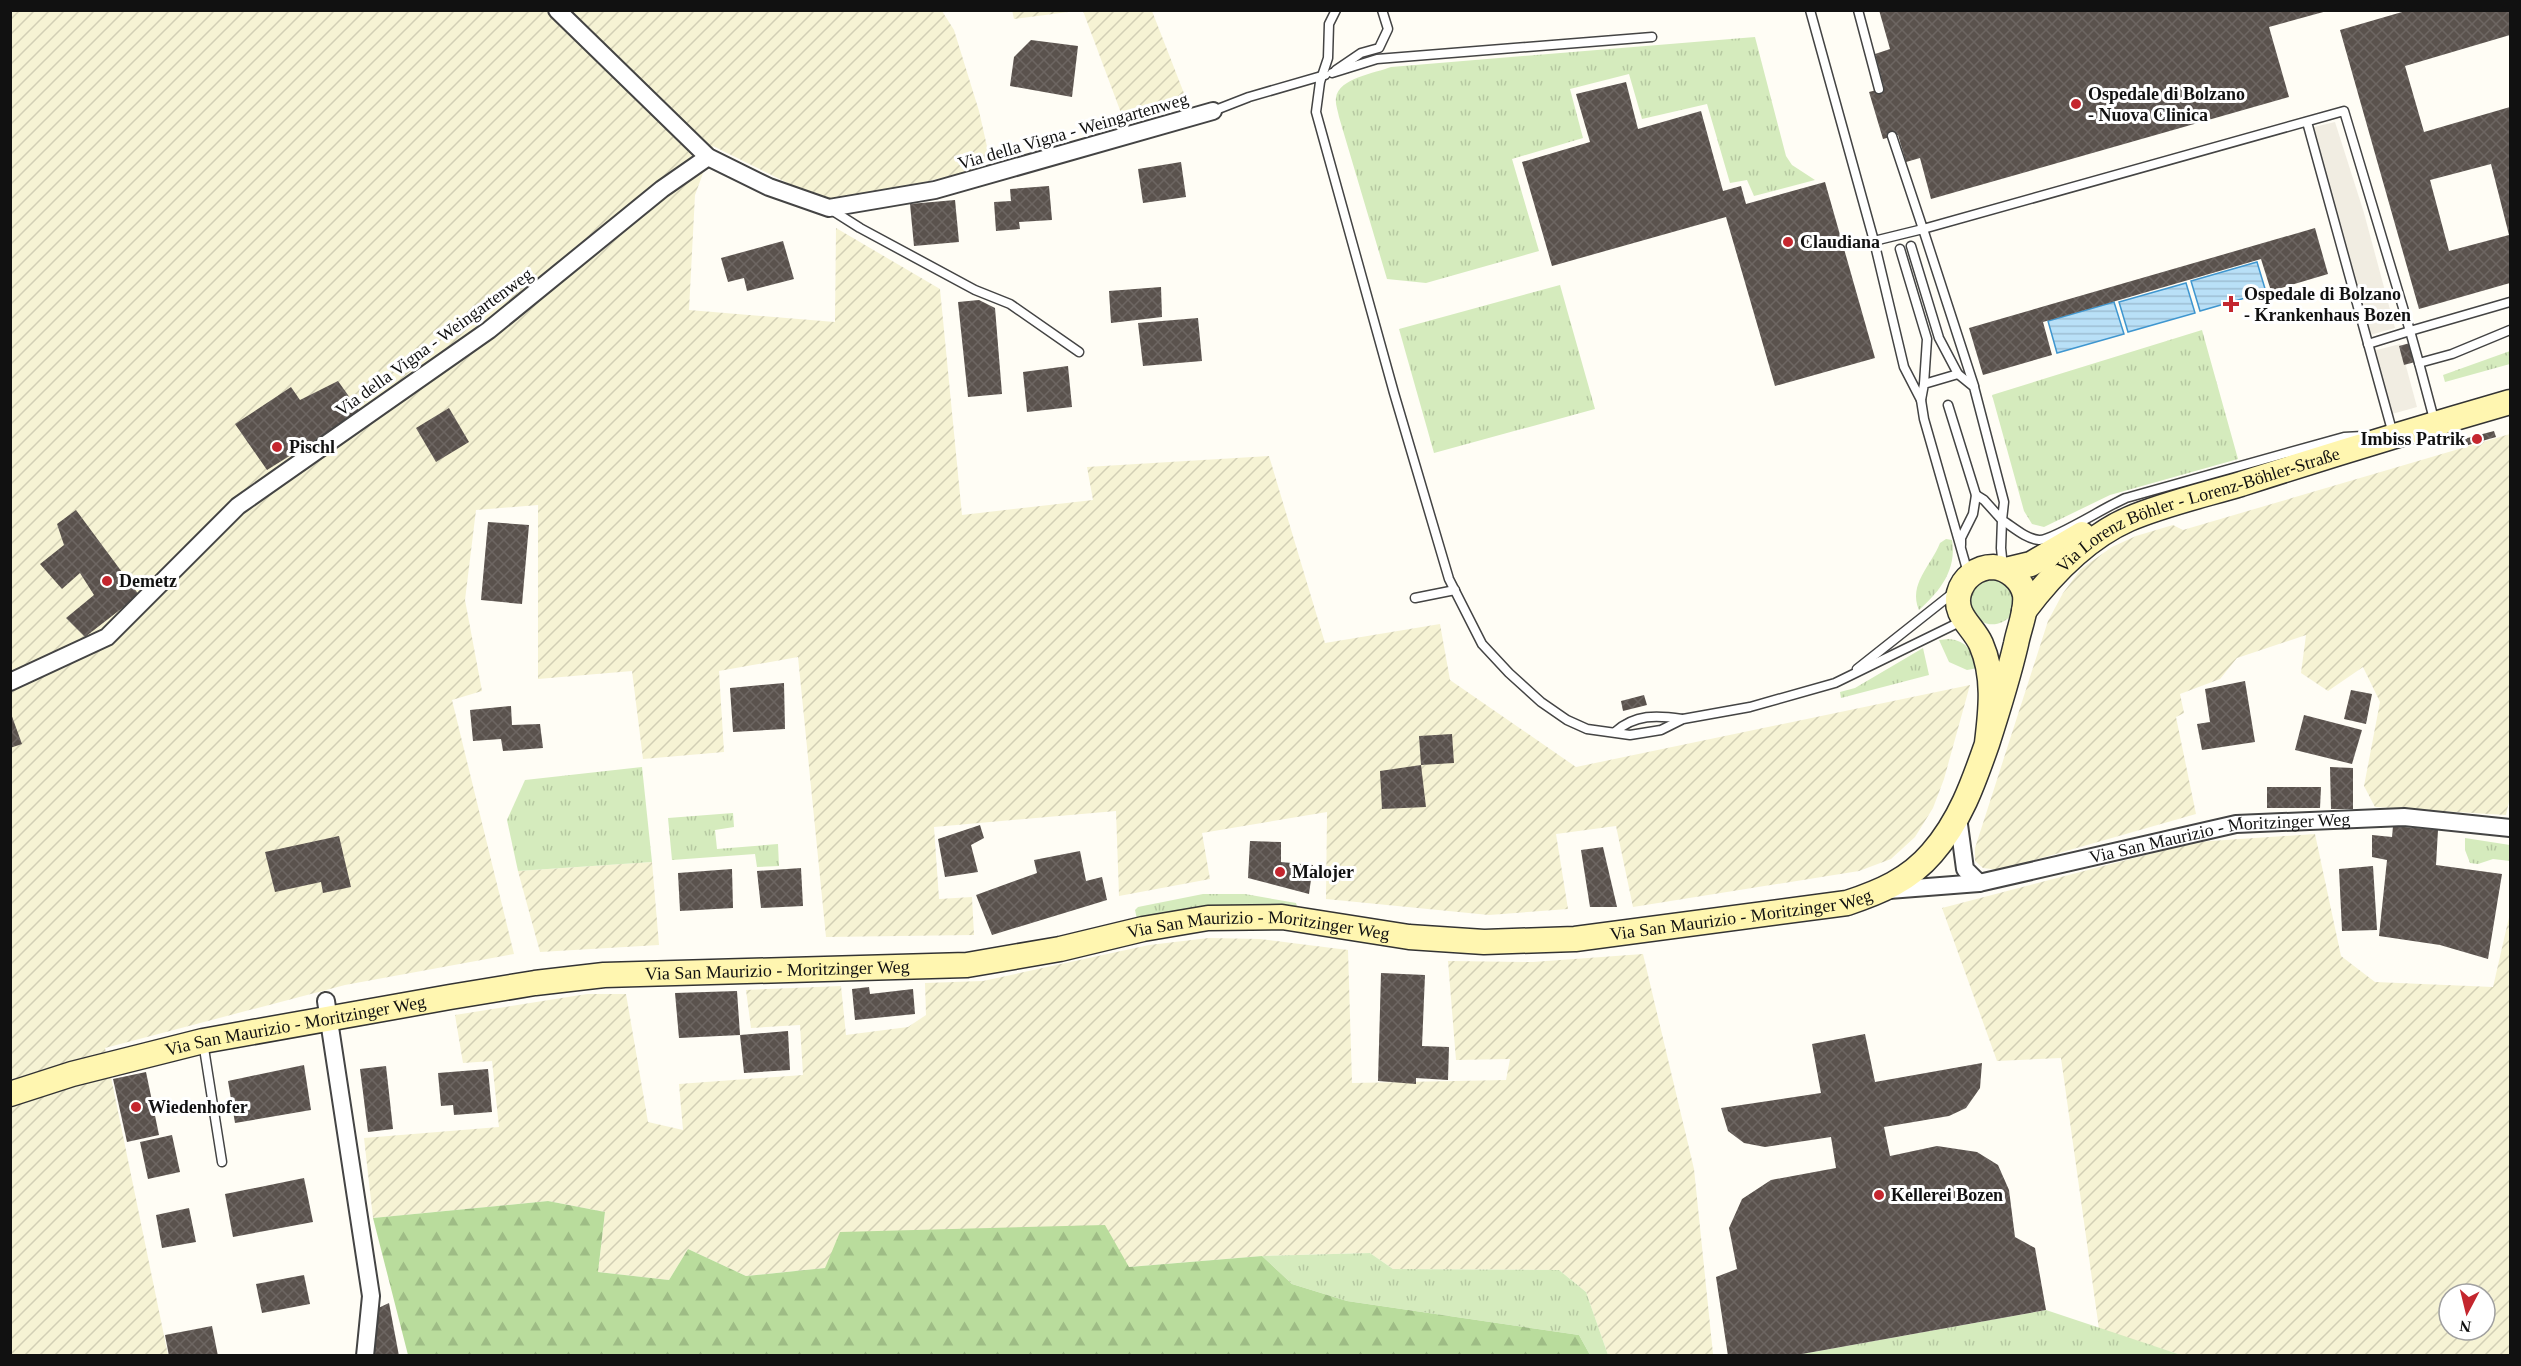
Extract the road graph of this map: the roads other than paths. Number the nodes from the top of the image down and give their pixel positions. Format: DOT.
graph roads {
  1 [pos="557,10"];
  2 [pos="1336,10"];
  3 [pos="1382,10"];
  4 [pos="1810,10"];
  5 [pos="1858,10"];
  6 [pos="1652,37"];
  7 [pos="1328,74"];
  8 [pos="1879,89"];
  9 [pos="1213,111"];
  10 [pos="2307,122"];
  11 [pos="1892,136"];
  12 [pos="708,157"];
  13 [pos="829,208"];
  14 [pos="1923,229"];
  15 [pos="1874,241"];
  16 [pos="1911,246"];
  17 [pos="1900,249"];
  18 [pos="2511,302"];
  19 [pos="2511,330"];
  20 [pos="2410,331"];
  21 [pos="2368,344"];
  22 [pos="1079,352"];
  23 [pos="2420,363"];
  24 [pos="1958,374"];
  25 [pos="1924,384"];
  26 [pos="1974,387"];
  27 [pos="1921,400"];
  28 [pos="2511,402"];
  29 [pos="1948,405"];
  30 [pos="2435,424"];
  31 [pos="2383,436"];
  32 [pos="1976,495"];
  33 [pos="2002,520"];
  34 [pos="2005,570"];
  35 [pos="1964,571"];
  36 [pos="1455,590"];
  37 [pos="1415,598"];
  38 [pos="2023,613"];
  39 [pos="1967,624"];
  40 [pos="1850,676"];
  41 [pos="10,682"];
  42 [pos="1683,719"];
  43 [pos="1615,732"];
  44 [pos="1987,743"];
  45 [pos="1958,817"];
  46 [pos="2511,828"];
  47 [pos="1979,883"];
  48 [pos="1884,891"];
  49 [pos="327,1010"];
  50 [pos="203,1041"];
  51 [pos="10,1094"];
  52 [pos="222,1162"];
  53 [pos="365,1356"];
  1 -- 12 [label="street, Via della Vigna - Weingartenweg"];
  2 -- 7 [label="lane"];
  3 -- 7 [label="lane"];
  4 -- 15 [label="lane"];
  5 -- 8 [label="lane"];
  6 -- 7 [label="lane, Via della Vigna - Weingartenweg"];
  7 -- 9 [label="lane, Via della Vigna - Weingartenweg"];
  7 -- 36 [label="lane"];
  9 -- 13 [label="street, Via della Vigna - Weingartenweg"];
  10 -- 14 [label="lane"];
  10 -- 20 [label="lane"];
  10 -- 21 [label="lane"];
  11 -- 14 [label="lane"];
  12 -- 13 [label="street, Via della Vigna - Weingartenweg"];
  12 -- 41 [label="street, Via della Vigna - Weingartenweg"];
  13 -- 22 [label="lane, Via della Vigna - Weingartenweg"];
  14 -- 15 [label="lane"];
  14 -- 26 [label="lane"];
  15 -- 27 [label="lane"];
  16 -- 24 [label="lane"];
  17 -- 25 [label="lane"];
  18 -- 20 [label="lane"];
  19 -- 23 [label="lane"];
  20 -- 21 [label="lane"];
  20 -- 23 [label="lane"];
  21 -- 31 [label="lane"];
  23 -- 30 [label="lane"];
  24 -- 25 [label="lane"];
  24 -- 26 [label="lane"];
  25 -- 27 [label="lane"];
  26 -- 33 [label="lane"];
  27 -- 35 [label="lane"];
  28 -- 30 [label="main road, Via Lorenz Böhler - Lorenz-Böhler-Straße"];
  29 -- 32 [label="lane"];
  30 -- 31 [label="main road, Via Lorenz Böhler - Lorenz-Böhler-Straße"];
  31 -- 33 [label="lane"];
  31 -- 34 [label="main road, Via Lorenz Böhler - Lorenz-Böhler-Straße"];
  31 -- 38 [label="main road, Via Lorenz Böhler - Lorenz-Böhler-Straße"];
  32 -- 33 [label="lane"];
  32 -- 35 [label="lane"];
  33 -- 34 [label="lane"];
  34 -- 35 [label="main road"];
  34 -- 38 [label="main road"];
  35 -- 39 [label="main road"];
  35 -- 40 [label="lane"];
  36 -- 37 [label="lane"];
  36 -- 43 [label="lane"];
  38 -- 39 [label="main road"];
  38 -- 44 [label="main road"];
  39 -- 40 [label="lane"];
  39 -- 44 [label="main road"];
  40 -- 42 [label="lane"];
  42 -- 43 [label="lane"];
  42 -- 43 [label="lane"];
  44 -- 45 [label="main road"];
  45 -- 47 [label="street"];
  45 -- 48 [label="main road"];
  46 -- 47 [label="street, Via San Maurizio - Moritzinger Weg"];
  47 -- 48 [label="street, Via San Maurizio - Moritzinger Weg"];
  48 -- 49 [label="main road, Via San Maurizio - Moritzinger Weg"];
  49 -- 50 [label="main road, Via San Maurizio - Moritzinger Weg"];
  49 -- 53 [label="street"];
  50 -- 51 [label="main road, Via San Maurizio - Moritzinger Weg"];
  50 -- 52 [label="lane"];
}
